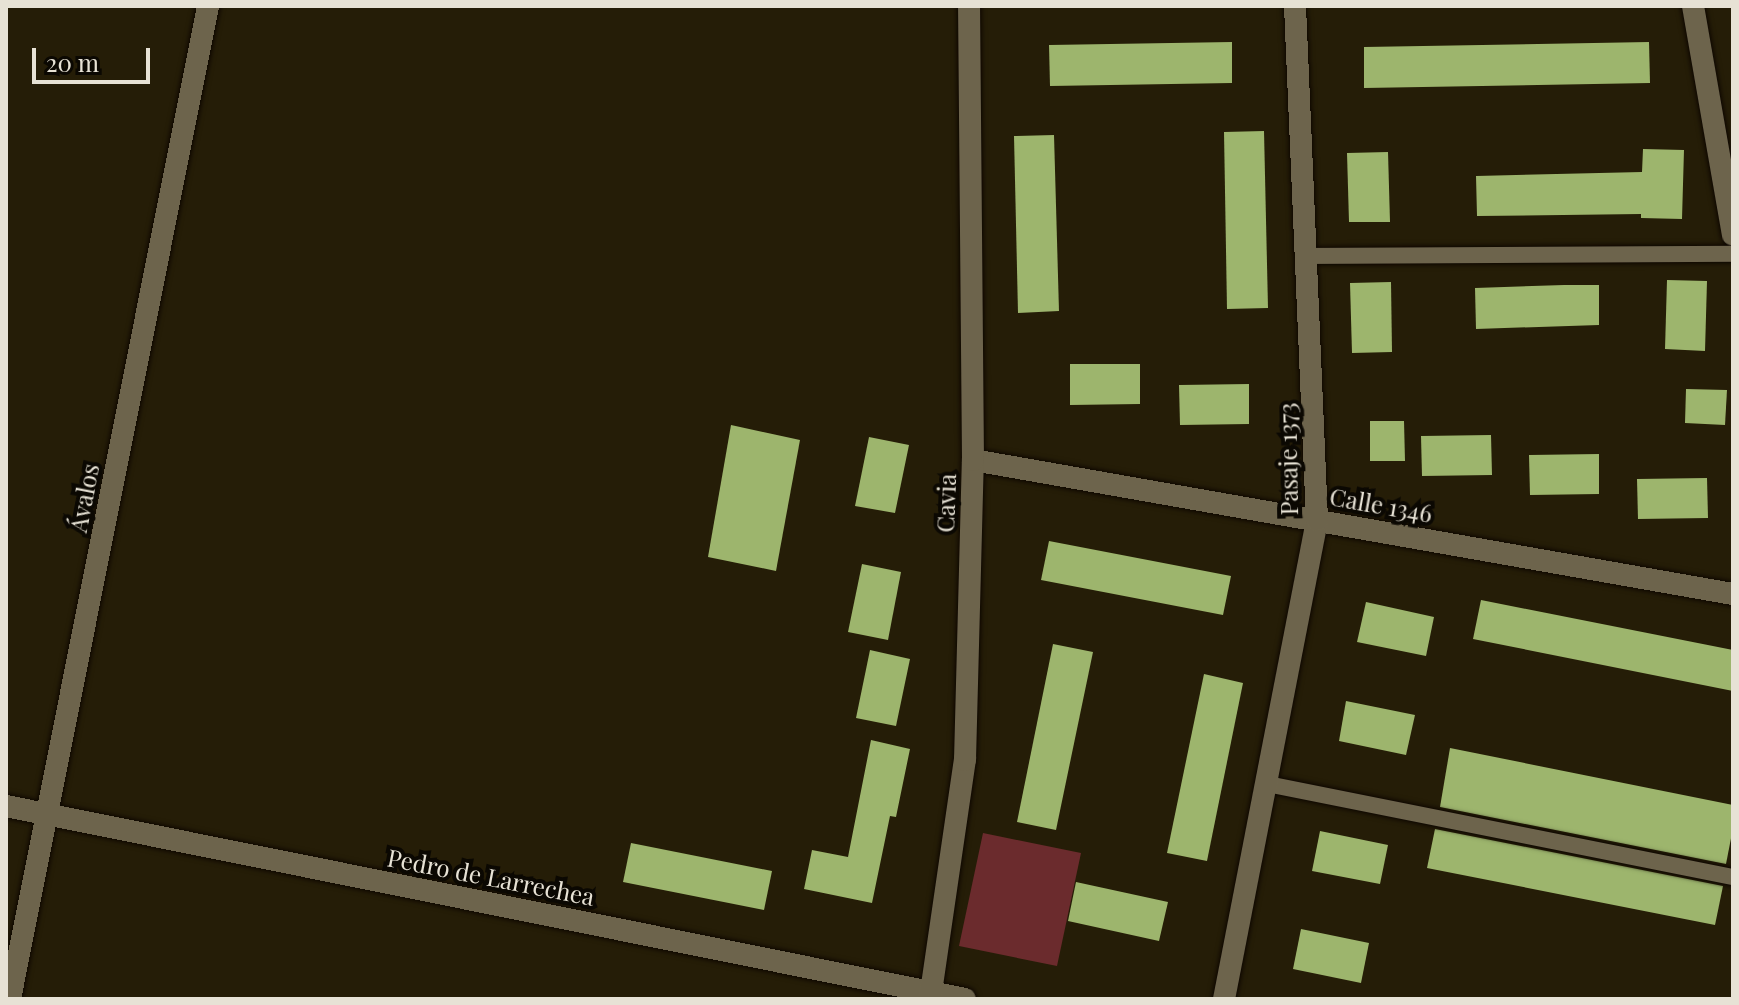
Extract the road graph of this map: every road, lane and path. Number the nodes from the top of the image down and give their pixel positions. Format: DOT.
graph roads {
  1 [pos="208,6"];
  2 [pos="969,6"];
  3 [pos="1295,6"];
  4 [pos="1693,6"];
  5 [pos="1733,235"];
  6 [pos="1733,254"];
  7 [pos="1308,256"];
  8 [pos="973,460"];
  9 [pos="1317,520"];
  10 [pos="1733,594"];
  11 [pos="1267,784"];
  12 [pos="6,806"];
  13 [pos="48,815"];
  14 [pos="1733,877"];
  15 [pos="931,996"];
  16 [pos="10,999"];
  17 [pos="965,999"];
  18 [pos="1224,999"];
  1 -- 13 [label="street, Ávalos"];
  2 -- 8 [label="street, Cavia"];
  3 -- 7 [label="street, Pasaje 1373"];
  4 -- 5 [label="street"];
  6 -- 7 [label="lane"];
  7 -- 9 [label="street, Pasaje 1373"];
  8 -- 9 [label="street, Calle 1346"];
  8 -- 15 [label="street, Cavia"];
  9 -- 10 [label="street, Calle 1346"];
  9 -- 11 [label="street, Pasaje 1373"];
  11 -- 14 [label="lane"];
  11 -- 18 [label="street, Pasaje 1373"];
  12 -- 13 [label="street, Pedro de Larrechea"];
  13 -- 15 [label="street, Pedro de Larrechea"];
  13 -- 16 [label="street, Ávalos"];
  15 -- 17 [label="street, Pedro de Larrechea"];
}
